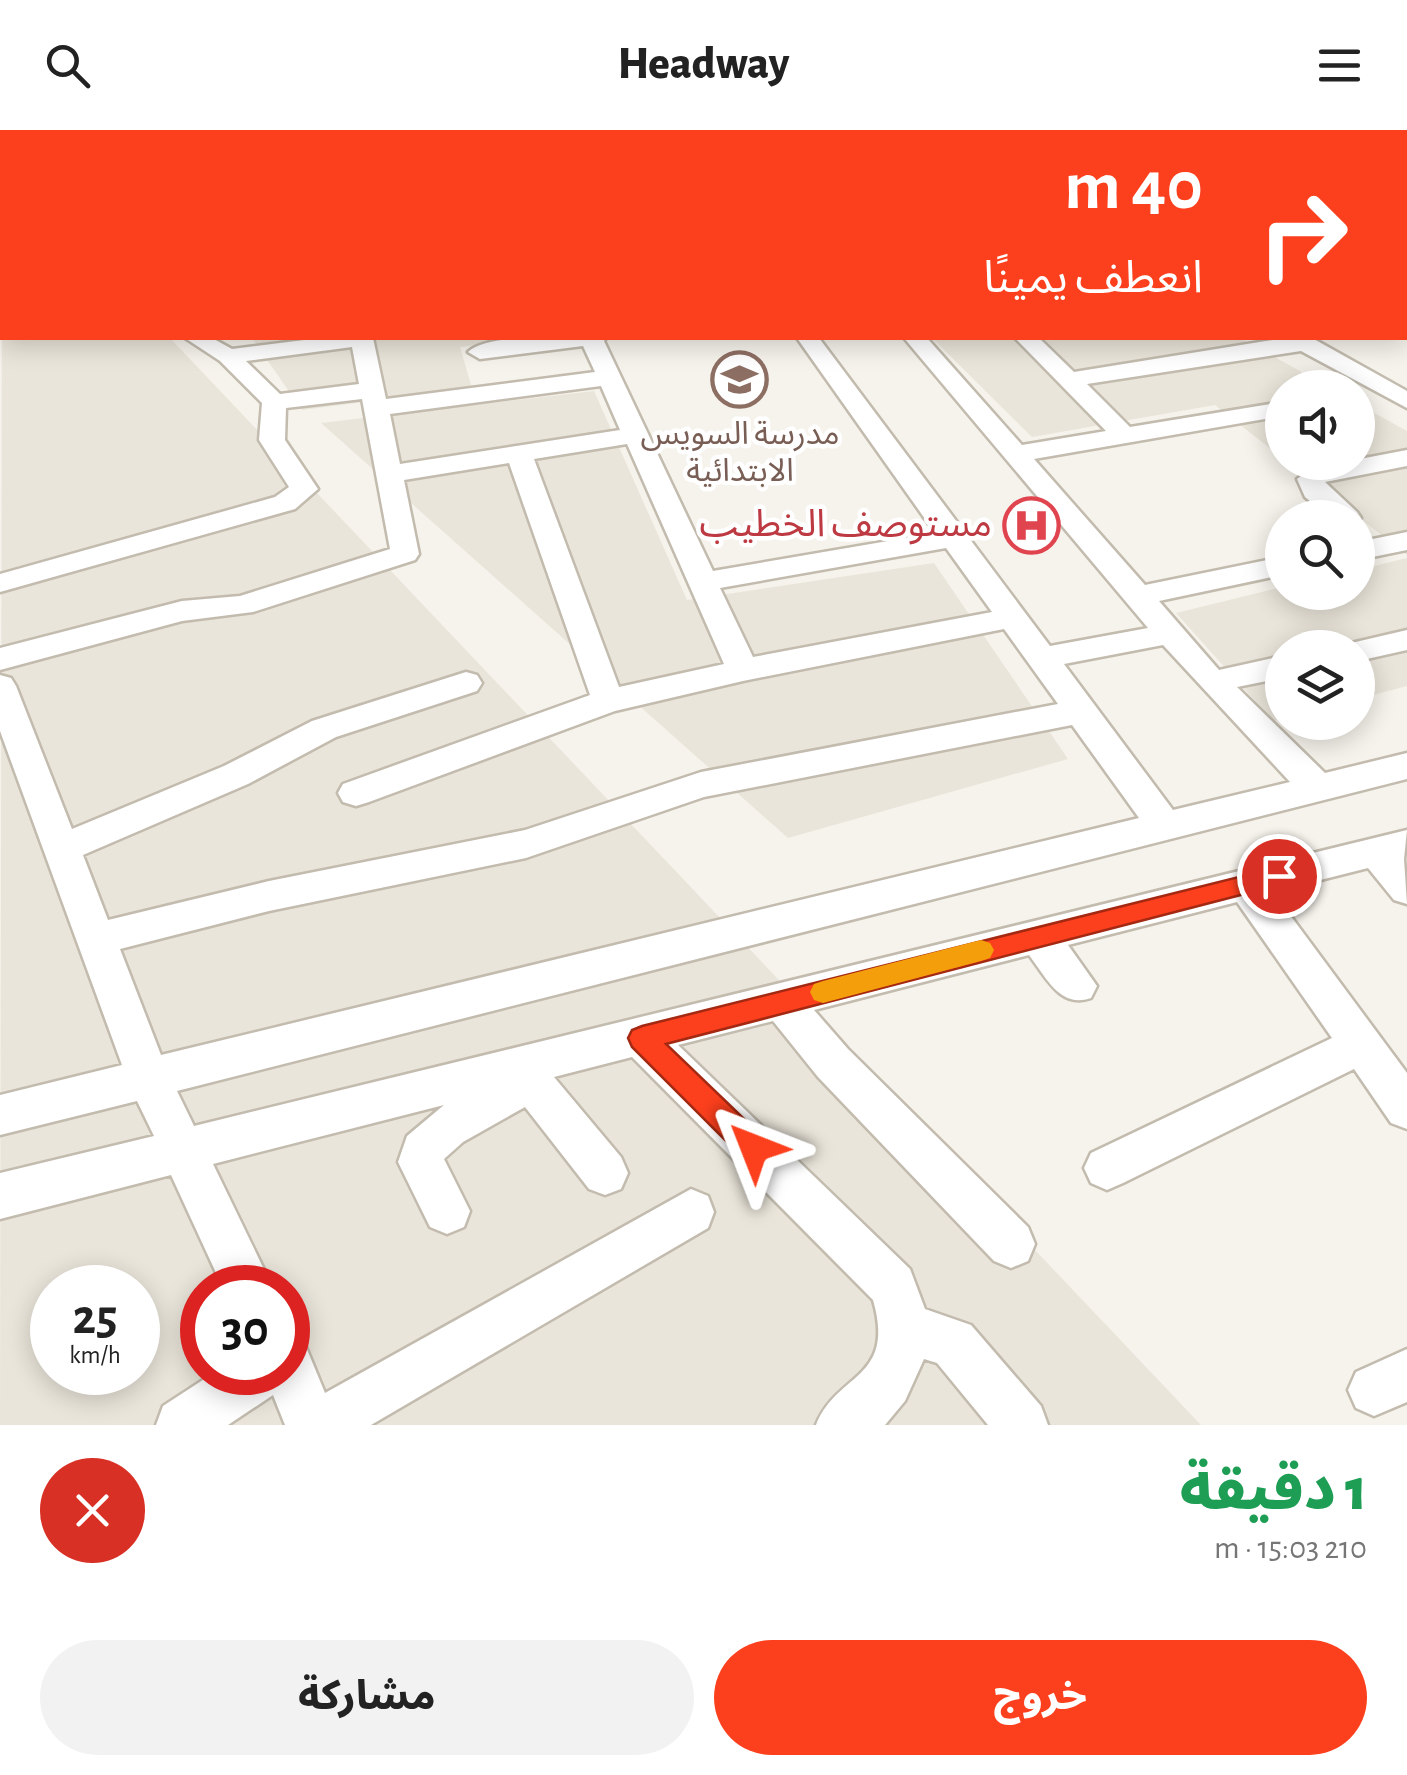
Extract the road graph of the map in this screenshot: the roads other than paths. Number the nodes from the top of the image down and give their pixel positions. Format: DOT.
graph roads {
  1 [pos="200,340"];
  2 [pos="348,340"];
  3 [pos="363,340"];
  4 [pos="560,340"];
  5 [pos="594,340"];
  6 [pos="809,340"];
  7 [pos="917,340"];
  8 [pos="1028,340"];
  9 [pos="1300,340"];
  10 [pos="477,345"];
  11 [pos="228,356"];
  12 [pos="612,377"];
  13 [pos="1068,380"];
  14 [pos="493,393"];
  15 [pos="1398,396"];
  16 [pos="374,399"];
  17 [pos="274,402"];
  18 [pos="1265,413"];
  19 [pos="634,435"];
  20 [pos="1125,436"];
  21 [pos="518,452"];
  22 [pos="1015,454"];
  23 [pos="1407,458"];
  24 [pos="389,474"];
  25 [pos="1326,500"];
  26 [pos="954,538"];
  27 [pos="1265,570"];
  28 [pos="0,582"];
  29 [pos="704,582"];
  30 [pos="1138,596"];
  31 [pos="1011,618"];
  32 [pos="1170,634"];
  33 [pos="1407,640"];
  34 [pos="1375,647"];
  35 [pos="1040,658"];
  36 [pos="0,659"];
  37 [pos="743,670"];
  38 [pos="1265,671"];
  39 [pos="1212,682"];
  40 [pos="466,683"];
  41 [pos="608,701"];
  42 [pos="4,705"];
  43 [pos="1079,712"];
  44 [pos="1407,766"];
  45 [pos="1316,786"];
  46 [pos="356,793"];
  47 [pos="1164,824"];
  48 [pos="64,848"];
  49 [pos="1392,849"];
  50 [pos="1246,884"];
  51 [pos="1407,889"];
  52 [pos="1037,936"];
  53 [pos="98,939"];
  54 [pos="1078,986"];
  55 [pos="783,1003"];
  56 [pos="642,1038"];
  57 [pos="1359,1046"];
  58 [pos="522,1074"];
  59 [pos="148,1077"];
  60 [pos="1407,1108"];
  61 [pos="0,1115"];
  62 [pos="180,1149"];
  63 [pos="1107,1168"];
  64 [pos="605,1173"];
  65 [pos="0,1196"];
  66 [pos="447,1212"];
  67 [pos="691,1212"];
  68 [pos="1011,1244"];
  69 [pos="238,1265"];
  70 [pos="904,1327"];
  71 [pos="227,1395"];
  72 [pos="299,1395"];
  73 [pos="856,1422"];
  74 [pos="182,1425"];
  75 [pos="311,1425"];
  76 [pos="320,1425"];
  77 [pos="1022,1425"];
  1 -- 11 [label="street"];
  2 -- 11 [label="street"];
  3 -- 16 [label="street"];
  4 -- 10 [label="street"];
  5 -- 12 [label="street"];
  6 -- 26 [label="street"];
  7 -- 22 [label="street"];
  8 -- 13 [label="street"];
  9 -- 13 [label="street"];
  9 -- 15 [label="street"];
  10 -- 14 [label="street"];
  11 -- 17 [label="street"];
  12 -- 14 [label="street"];
  12 -- 19 [label="street"];
  13 -- 20 [label="street"];
  14 -- 16 [label="street"];
  16 -- 17 [label="street"];
  16 -- 24 [label="street"];
  17 -- 28 [label="street"];
  18 -- 20 [label="street"];
  19 -- 21 [label="street"];
  19 -- 29 [label="street"];
  20 -- 22 [label="street"];
  21 -- 24 [label="street"];
  21 -- 41 [label="street"];
  22 -- 30 [label="street"];
  23 -- 25 [label="street"];
  24 -- 36 [label="street"];
  26 -- 29 [label="street"];
  26 -- 31 [label="street"];
  27 -- 30 [label="street"];
  29 -- 37 [label="street"];
  30 -- 32 [label="street"];
  31 -- 35 [label="street"];
  31 -- 37 [label="street"];
  32 -- 35 [label="street"];
  32 -- 39 [label="street"];
  33 -- 34 [label="street"];
  35 -- 43 [label="street"];
  37 -- 41 [label="street"];
  38 -- 39 [label="street"];
  39 -- 45 [label="street"];
  40 -- 48 [label="street"];
  41 -- 46 [label="street"];
  42 -- 48 [label="street"];
  43 -- 47 [label="street"];
  43 -- 53 [label="street"];
  44 -- 45 [label="street"];
  45 -- 47 [label="street"];
  47 -- 59 [label="street"];
  48 -- 53 [label="street"];
  49 -- 50 [label="street"];
  49 -- 51 [label="street"];
  50 -- 52 [label="street"];
  50 -- 57 [label="street"];
  52 -- 54 [label="street"];
  52 -- 55 [label="street"];
  53 -- 59 [label="street"];
  55 -- 56 [label="street"];
  55 -- 68 [label="street"];
  56 -- 58 [label="street"];
  56 -- 70 [label="street"];
  57 -- 60 [label="street"];
  57 -- 63 [label="street"];
  58 -- 62 [label="street"];
  58 -- 64 [label="street"];
  58 -- 66 [label="street"];
  59 -- 61 [label="street"];
  59 -- 62 [label="street"];
  62 -- 65 [label="street"];
  62 -- 69 [label="street"];
  67 -- 76 [label="street"];
  70 -- 73 [label="street"];
  70 -- 77 [label="street"];
  71 -- 74 [label="street"];
  72 -- 75 [label="street"];
}
